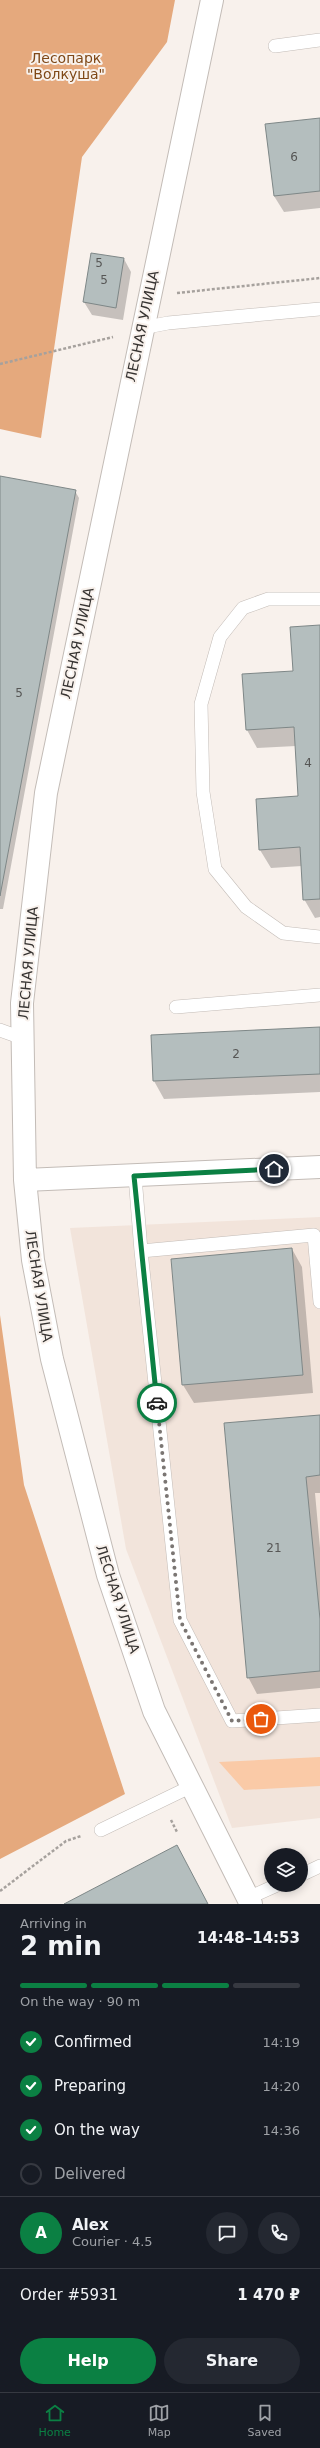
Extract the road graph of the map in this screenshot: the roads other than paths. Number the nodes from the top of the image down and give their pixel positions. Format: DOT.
graph roads {
  1 [pos="212,0"];
  2 [pos="320,40"];
  3 [pos="275,46"];
  4 [pos="320,309"];
  5 [pos="142,328"];
  6 [pos="320,599"];
  7 [pos="320,937"];
  8 [pos="320,995"];
  9 [pos="176,1007"];
  10 [pos="0,1030"];
  11 [pos="22,1038"];
  12 [pos="320,1167"];
  13 [pos="134,1176"];
  14 [pos="25,1180"];
  15 [pos="141,1250"];
  16 [pos="320,1302"];
  17 [pos="320,1715"];
  18 [pos="192,1786"];
  19 [pos="101,1830"];
  20 [pos="320,1866"];
  21 [pos="308,1872"];
  22 [pos="265,1892"];
  23 [pos="249,1901"];
  1 -- 5 [label="street, ЛЕСНАЯ УЛИЦА"];
  2 -- 3 [label="lane"];
  4 -- 5 [label="lane"];
  5 -- 11 [label="street, ЛЕСНАЯ УЛИЦА"];
  6 -- 7 [label="lane"];
  8 -- 9 [label="lane"];
  10 -- 11 [label="lane"];
  11 -- 14 [label="street, ЛЕСНАЯ УЛИЦА"];
  12 -- 13 [label="street"];
  13 -- 14 [label="street"];
  13 -- 15 [label="lane"];
  14 -- 18 [label="street, ЛЕСНАЯ УЛИЦА"];
  15 -- 16 [label="lane"];
  15 -- 17 [label="lane"];
  18 -- 19 [label="lane"];
  18 -- 23 [label="street, ЛЕСНАЯ УЛИЦА"];
  20 -- 21 [label="lane"];
  22 -- 23 [label="lane"];
}
